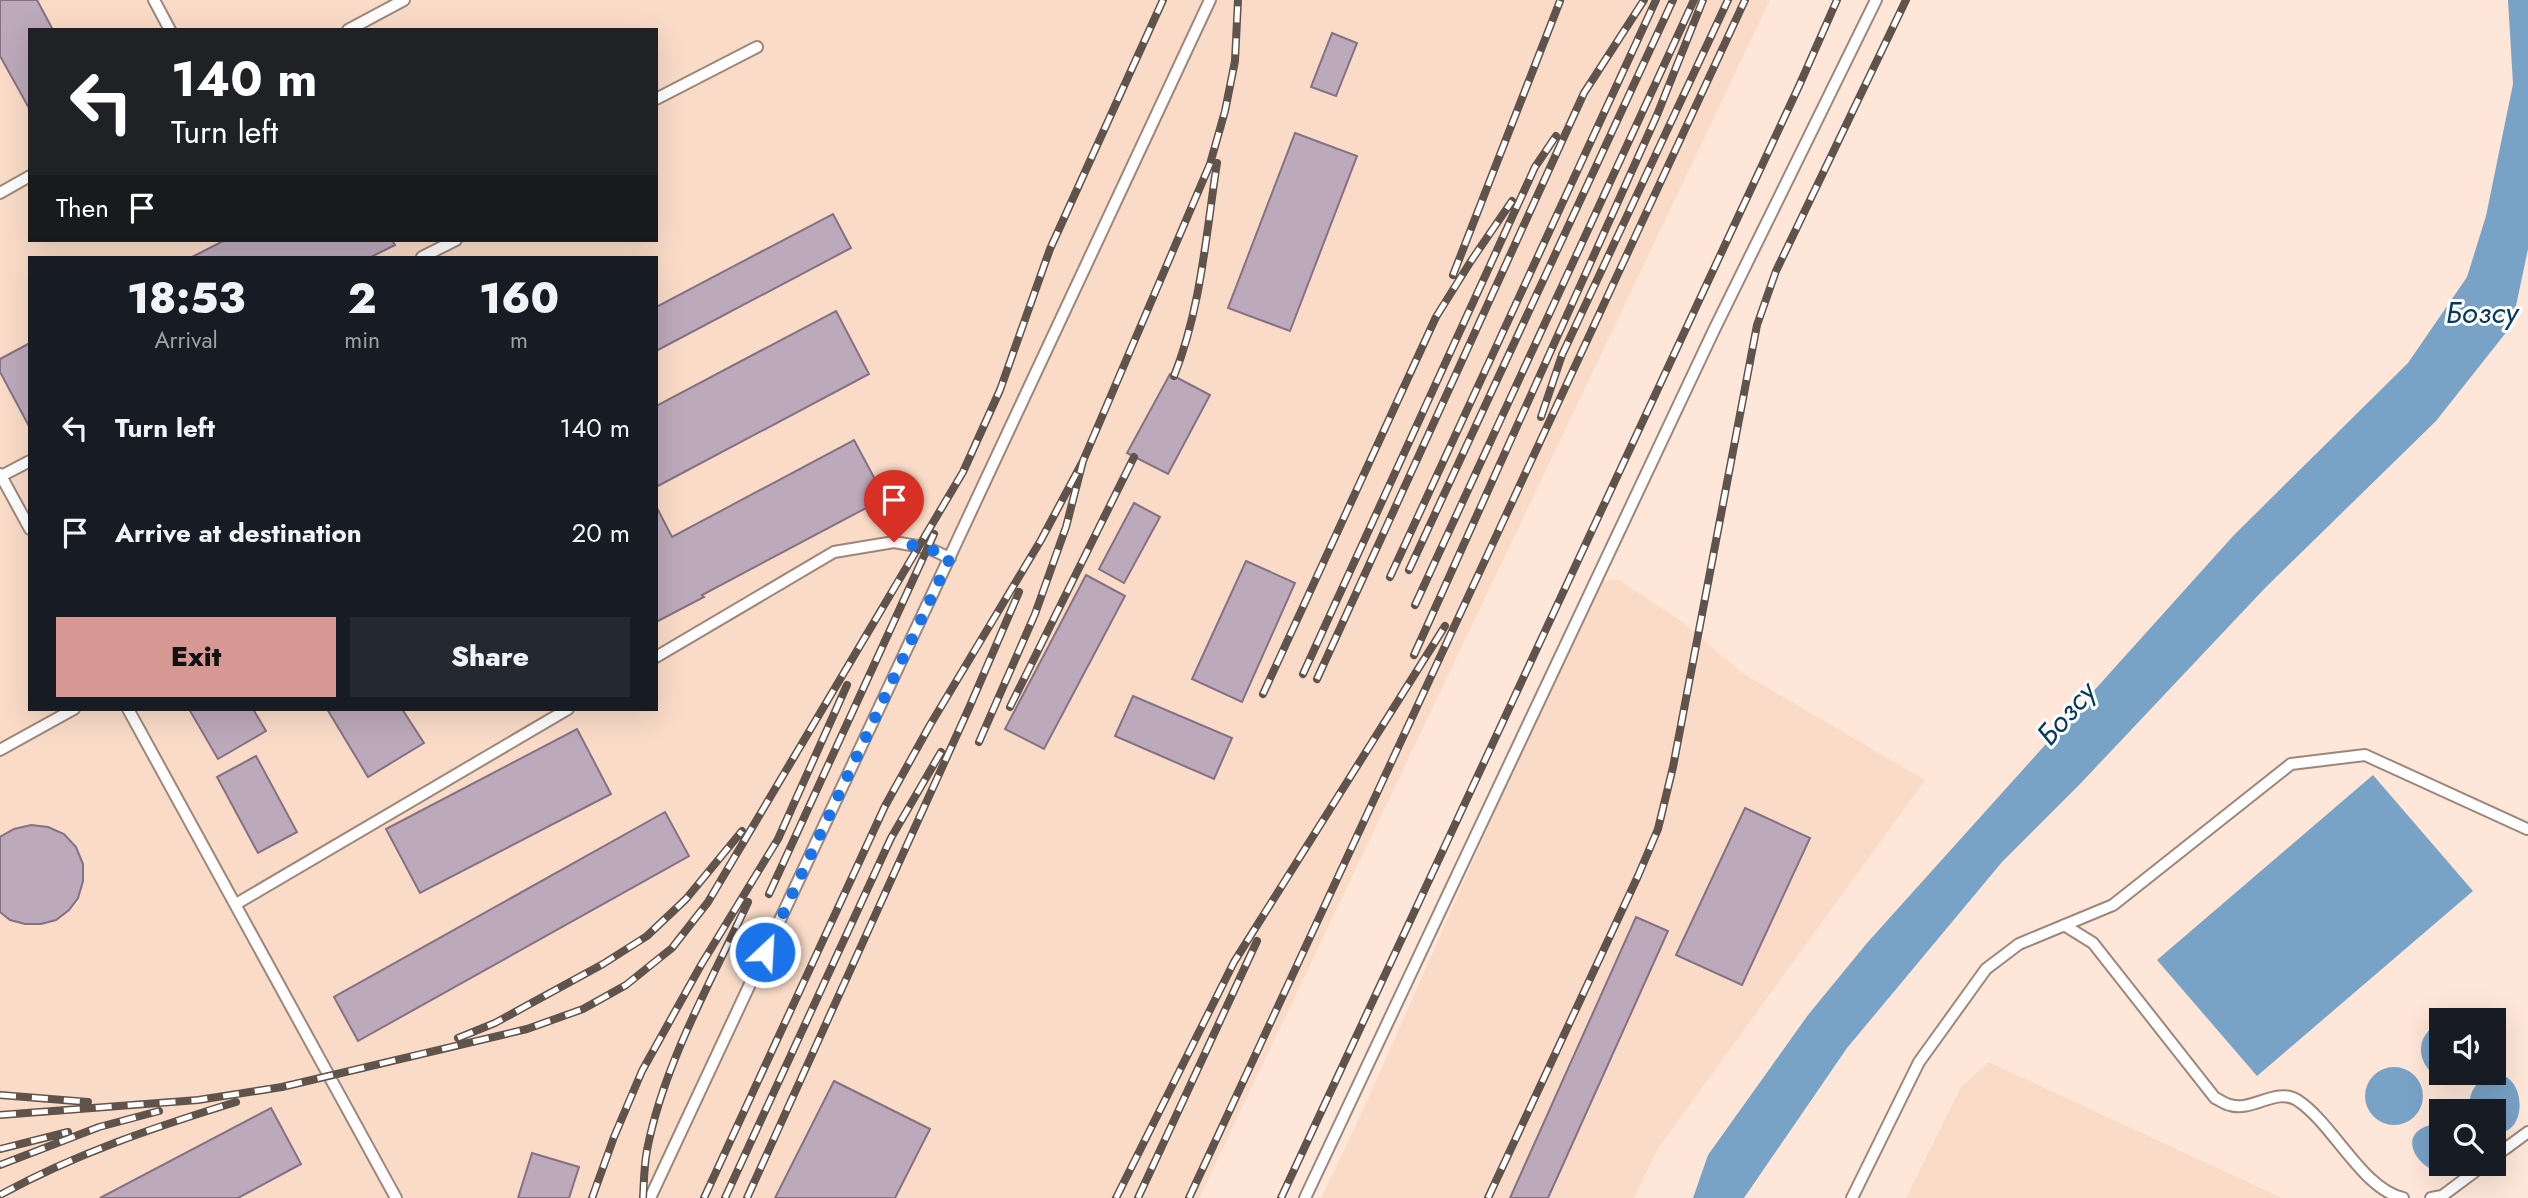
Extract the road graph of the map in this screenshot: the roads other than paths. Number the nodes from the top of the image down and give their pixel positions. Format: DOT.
graph roads {
  1 [pos="155,0"];
  2 [pos="404,0"];
  3 [pos="1210,0"];
  4 [pos="1876,0"];
  5 [pos="169,28"];
  6 [pos="352,28"];
  7 [pos="757,47"];
  8 [pos="658,98"];
  9 [pos="28,177"];
  10 [pos="0,193"];
  11 [pos="452,242"];
  12 [pos="424,256"];
  13 [pos="28,462"];
  14 [pos="0,475"];
  15 [pos="28,525"];
  16 [pos="950,558"];
  17 [pos="658,656"];
  18 [pos="70,711"];
  19 [pos="129,711"];
  20 [pos="565,711"];
  21 [pos="0,750"];
  22 [pos="2526,829"];
  23 [pos="236,904"];
  24 [pos="2064,925"];
  25 [pos="2528,1132"];
  26 [pos="2506,1148"];
  27 [pos="2469,1176"];
  28 [pos="396,1198"];
  29 [pos="650,1198"];
  30 [pos="1305,1198"];
  31 [pos="1852,1198"];
  32 [pos="2403,1198"];
  33 [pos="2431,1198"];
  1 -- 5 [label="lane"];
  2 -- 6 [label="lane"];
  3 -- 16 [label="lane"];
  4 -- 30 [label="lane"];
  7 -- 8 [label="lane"];
  9 -- 10 [label="lane"];
  11 -- 12 [label="lane"];
  13 -- 14 [label="lane"];
  14 -- 15 [label="lane"];
  16 -- 17 [label="lane"];
  16 -- 29 [label="lane"];
  18 -- 21 [label="lane"];
  19 -- 23 [label="lane"];
  20 -- 23 [label="lane"];
  22 -- 24 [label="lane"];
  23 -- 28 [label="lane"];
  24 -- 31 [label="lane"];
  24 -- 32 [label="lane"];
  25 -- 26 [label="lane"];
  27 -- 33 [label="lane"];
}
